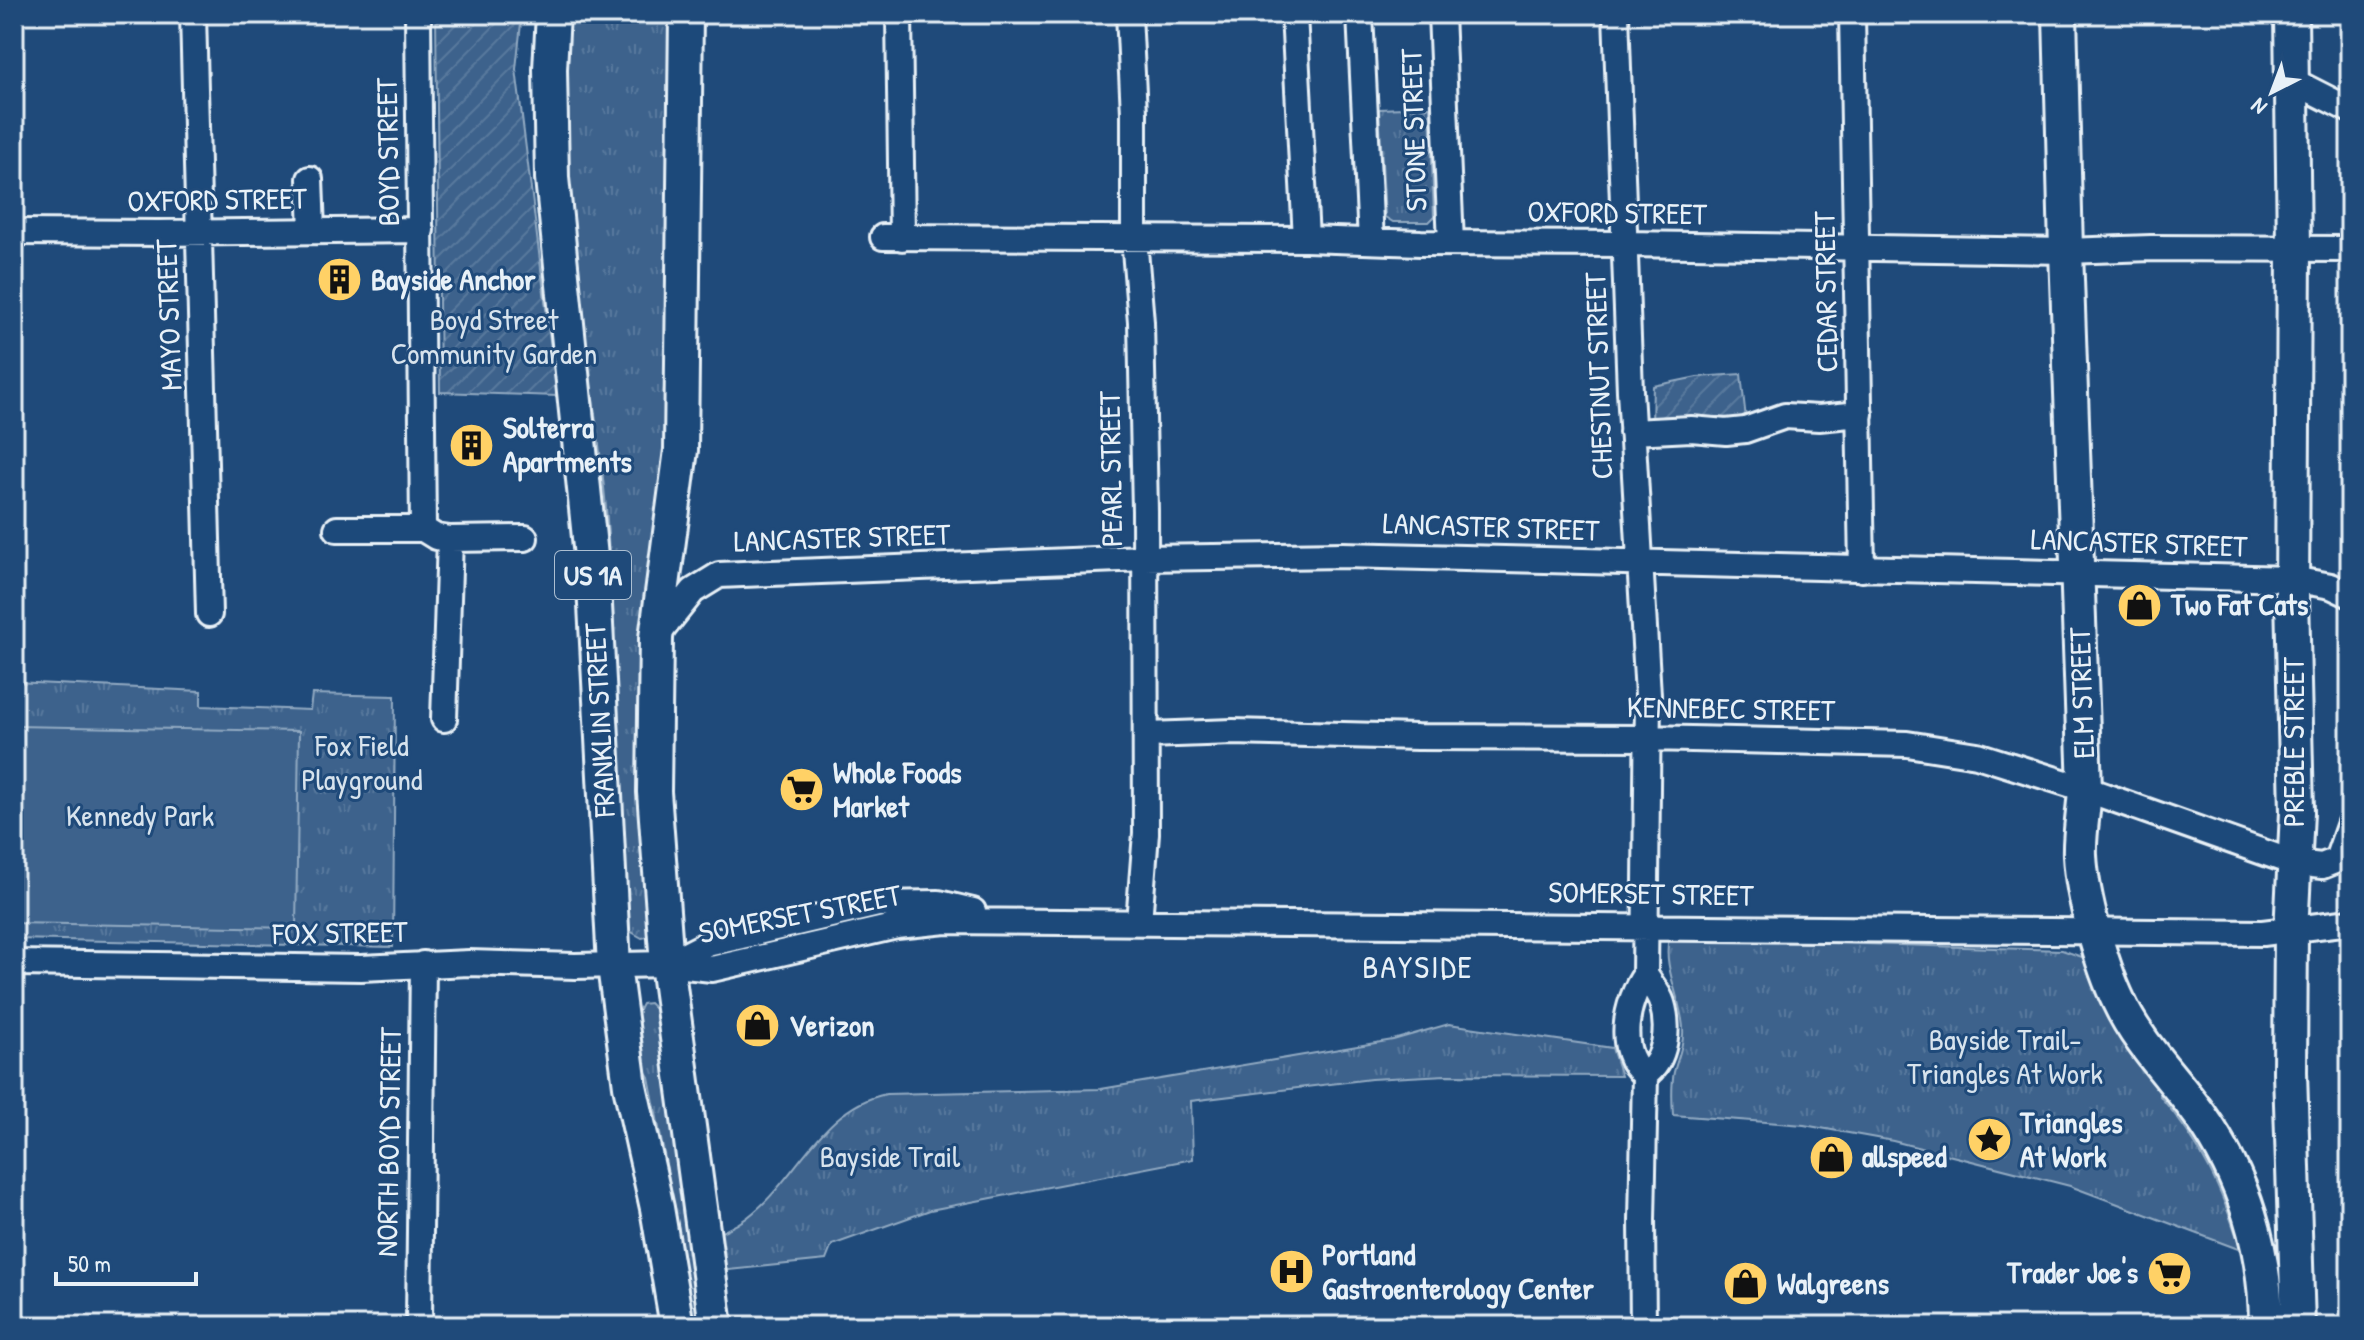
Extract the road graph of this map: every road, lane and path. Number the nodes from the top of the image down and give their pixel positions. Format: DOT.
graph roads {
  1 [pos="193,14"];
  2 [pos="418,14"];
  3 [pos="553,14"];
  4 [pos="686,14"];
  5 [pos="899,14"];
  6 [pos="1129,14"];
  7 [pos="1294,14"];
  8 [pos="1360,14"];
  9 [pos="1441,14"];
  10 [pos="1616,14"];
  11 [pos="1852,14"];
  12 [pos="2060,14"];
  13 [pos="2291,14"];
  14 [pos="2291,80"];
  15 [pos="2350,110"];
  16 [pos="310,179"];
  17 [pos="421,230"];
  18 [pos="312,231"];
  19 [pos="14,232"];
  20 [pos="199,232"];
  21 [pos="1134,238"];
  22 [pos="1306,239"];
  23 [pos="1371,241"];
  24 [pos="1451,243"];
  25 [pos="1626,244"];
  26 [pos="1857,249"];
  27 [pos="2294,249"];
  28 [pos="2350,249"];
  29 [pos="2066,251"];
  30 [pos="1860,414"];
  31 [pos="1632,432"];
  32 [pos="337,529"];
  33 [pos="423,529"];
  34 [pos="525,538"];
  35 [pos="450,539"];
  36 [pos="1145,558"];
  37 [pos="1641,563"];
  38 [pos="1862,569"];
  39 [pos="2077,574"];
  40 [pos="2292,579"];
  41 [pos="2350,595"];
  42 [pos="209,614"];
  43 [pos="656,638"];
  44 [pos="444,719"];
  45 [pos="1148,735"];
  46 [pos="1648,738"];
  47 [pos="2085,789"];
  48 [pos="2350,823"];
  49 [pos="2294,863"];
  50 [pos="1139,922"];
  51 [pos="2350,922"];
  52 [pos="1645,926"];
  53 [pos="2096,931"];
  54 [pos="2291,932"];
  55 [pos="14,963"];
  56 [pos="423,964"];
  57 [pos="667,964"];
  58 [pos="614,966"];
  59 [pos="1645,975"];
  60 [pos="1645,1075"];
  61 [pos="419,1321"];
  62 [pos="677,1326"];
  63 [pos="716,1326"];
  64 [pos="1643,1326"];
  65 [pos="2266,1326"];
  66 [pos="2298,1326"];
  1 -- 20 [label="street, MAYO STREET"];
  2 -- 17 [label="street, BOYD STREET"];
  3 -- 58 [label="main road, FRANKLIN STREET / US 1A"];
  4 -- 43 [label="main road, FRANKLIN STREET / US 1A"];
  5 -- 21 [label="street, OXFORD STREET"];
  6 -- 21 [label="street, PEARL STREET"];
  7 -- 22 [label="street"];
  8 -- 23 [label="street"];
  9 -- 24 [label="street, STONE STREET"];
  10 -- 25 [label="street, CHESTNUT STREET"];
  11 -- 26 [label="street, CEDAR STREET"];
  12 -- 29 [label="main road, ELM STREET"];
  13 -- 14 [label="main road, PREBLE STREET"];
  14 -- 15 [label="street"];
  14 -- 27 [label="main road, PREBLE STREET"];
  16 -- 18 [label="street"];
  17 -- 18 [label="street, OXFORD STREET"];
  17 -- 33 [label="street, BOYD STREET"];
  18 -- 20 [label="street, OXFORD STREET"];
  19 -- 20 [label="street, OXFORD STREET"];
  20 -- 42 [label="street, MAYO STREET"];
  21 -- 22 [label="street, OXFORD STREET"];
  21 -- 36 [label="street, PEARL STREET"];
  22 -- 23 [label="street, OXFORD STREET"];
  23 -- 24 [label="street, OXFORD STREET"];
  24 -- 25 [label="street, OXFORD STREET"];
  25 -- 26 [label="street, OXFORD STREET"];
  25 -- 31 [label="street, CHESTNUT STREET"];
  26 -- 29 [label="street, OXFORD STREET"];
  26 -- 30 [label="street, CEDAR STREET"];
  27 -- 28 [label="street, OXFORD STREET"];
  27 -- 29 [label="street, OXFORD STREET"];
  27 -- 40 [label="main road, PREBLE STREET"];
  29 -- 39 [label="main road, ELM STREET"];
  30 -- 31 [label="street"];
  30 -- 38 [label="street, CEDAR STREET"];
  31 -- 37 [label="street, CHESTNUT STREET"];
  32 -- 33 [label="street"];
  33 -- 35 [label="street"];
  34 -- 35 [label="street"];
  35 -- 44 [label="street"];
  36 -- 37 [label="street, LANCASTER STREET"];
  36 -- 43 [label="street, LANCASTER STREET"];
  36 -- 45 [label="street, PEARL STREET"];
  37 -- 38 [label="street, LANCASTER STREET"];
  37 -- 46 [label="street, CHESTNUT STREET"];
  38 -- 39 [label="street, LANCASTER STREET"];
  39 -- 40 [label="street, LANCASTER STREET"];
  39 -- 47 [label="main road, ELM STREET"];
  40 -- 41 [label="street, LANCASTER STREET"];
  40 -- 49 [label="main road, PREBLE STREET"];
  43 -- 57 [label="main road, FRANKLIN STREET / US 1A"];
  45 -- 46 [label="street, KENNEBEC STREET"];
  45 -- 50 [label="street, PEARL STREET"];
  46 -- 47 [label="street, KENNEBEC STREET"];
  46 -- 52 [label="street, CHESTNUT STREET"];
  47 -- 49 [label="street, KENNEBEC STREET"];
  47 -- 53 [label="main road, ELM STREET"];
  48 -- 49 [label="street"];
  49 -- 54 [label="main road, PREBLE STREET"];
  50 -- 52 [label="street, SOMERSET STREET"];
  50 -- 57 [label="street, SOMERSET STREET"];
  51 -- 54 [label="street"];
  52 -- 53 [label="street, SOMERSET STREET"];
  52 -- 59 [label="street, CHESTNUT STREET"];
  53 -- 54 [label="street, SOMERSET STREET"];
  53 -- 65 [label="main road, ELM STREET"];
  54 -- 66 [label="main road, PREBLE STREET"];
  55 -- 56 [label="street, FOX STREET"];
  56 -- 58 [label="street, FOX STREET"];
  56 -- 61 [label="street, NORTH BOYD STREET"];
  57 -- 58 [label="street, FOX STREET"];
  57 -- 63 [label="main road, FRANKLIN STREET / US 1A"];
  58 -- 62 [label="main road, FRANKLIN STREET / US 1A"];
  59 -- 60 [label="street, CHESTNUT STREET"];
  59 -- 60 [label="street, CHESTNUT STREET"];
  60 -- 64 [label="street, CHESTNUT STREET"];
}
